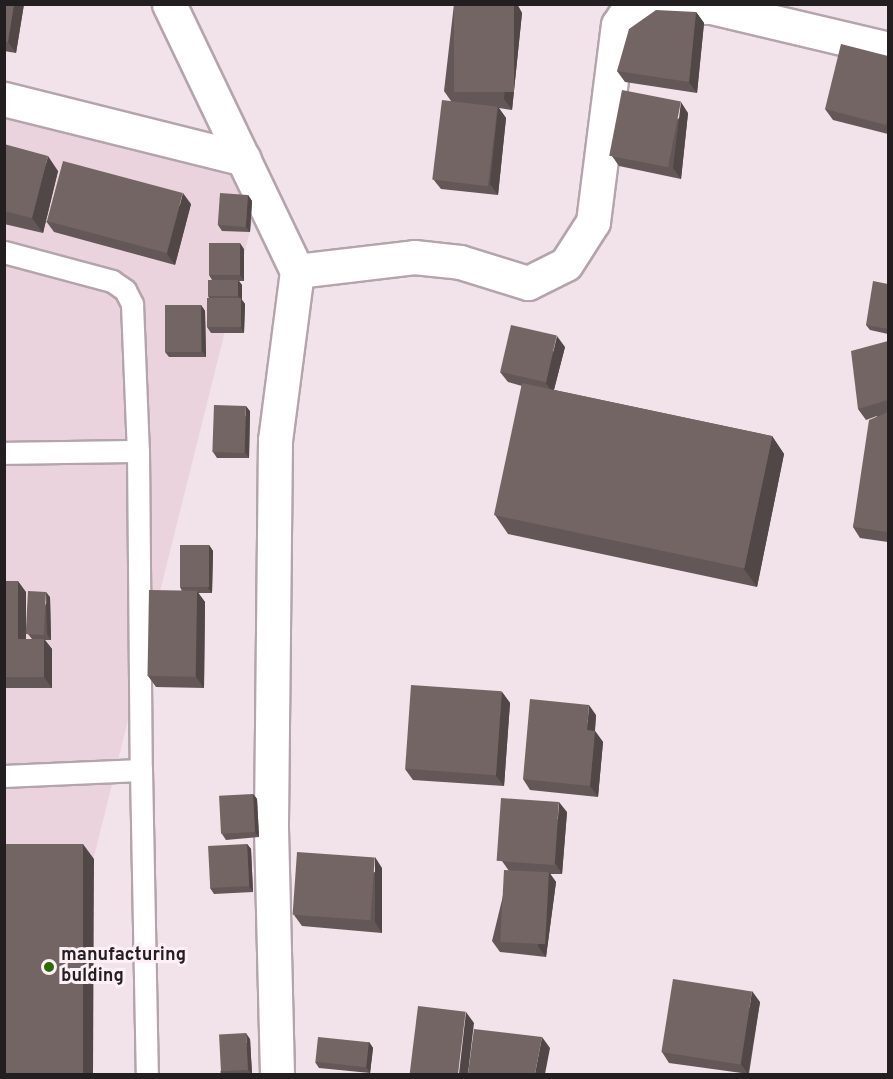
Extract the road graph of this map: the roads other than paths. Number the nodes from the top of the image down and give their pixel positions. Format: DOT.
graph roads {
  1 [pos="169,4"];
  2 [pos="888,49"];
  3 [pos="4,99"];
  4 [pos="244,159"];
  5 [pos="4,252"];
  6 [pos="297,271"];
  7 [pos="138,451"];
  8 [pos="4,453"];
  9 [pos="141,770"];
  10 [pos="4,776"];
  11 [pos="147,1074"];
  12 [pos="277,1074"];
  1 -- 4 [label="street"];
  2 -- 6 [label="street"];
  3 -- 4 [label="street"];
  4 -- 6 [label="street"];
  5 -- 7 [label="lane"];
  6 -- 12 [label="street"];
  7 -- 8 [label="lane"];
  7 -- 9 [label="lane"];
  9 -- 10 [label="lane"];
  9 -- 11 [label="lane"];
}
